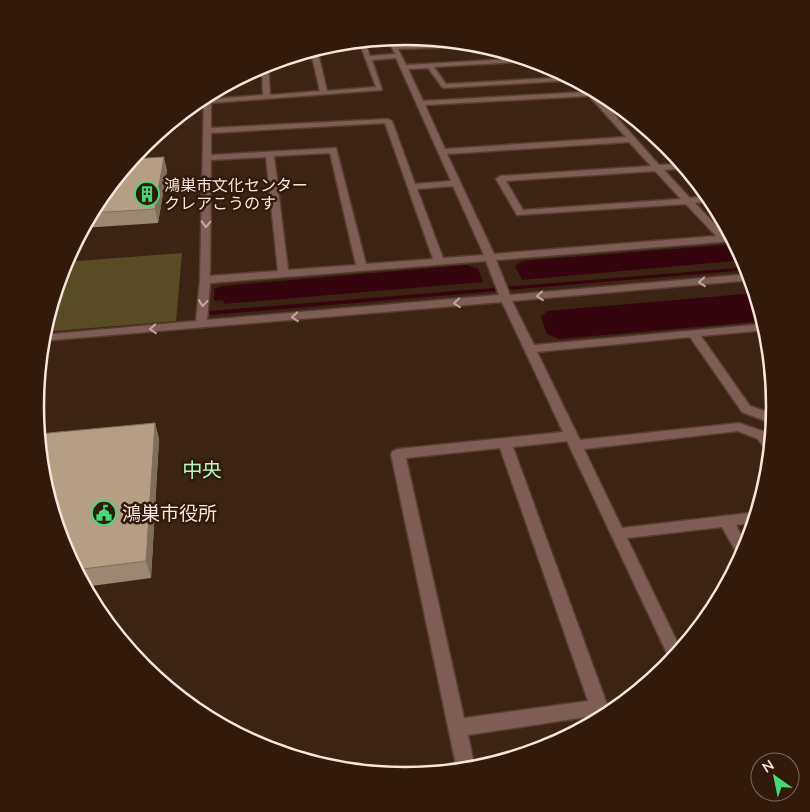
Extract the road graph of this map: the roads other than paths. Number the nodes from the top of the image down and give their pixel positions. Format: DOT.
graph roads {
  1 [pos="423,46"];
  2 [pos="364,47"];
  3 [pos="394,47"];
  4 [pos="315,56"];
  5 [pos="398,56"];
  6 [pos="368,58"];
  7 [pos="508,60"];
  8 [pos="429,65"];
  9 [pos="403,67"];
  10 [pos="266,73"];
  11 [pos="560,80"];
  12 [pos="324,93"];
  13 [pos="587,93"];
  14 [pos="218,97"];
  15 [pos="267,97"];
  16 [pos="420,102"];
  17 [pos="208,103"];
  18 [pos="606,106"];
  19 [pos="208,131"];
  20 [pos="632,139"];
  21 [pos="441,152"];
  22 [pos="270,154"];
  23 [pos="208,158"];
  24 [pos="676,167"];
  25 [pos="657,168"];
  26 [pos="456,183"];
  27 [pos="412,187"];
  28 [pos="702,200"];
  29 [pos="689,201"];
  30 [pos="722,232"];
  31 [pos="725,238"];
  32 [pos="490,257"];
  33 [pos="439,261"];
  34 [pos="362,267"];
  35 [pos="282,274"];
  36 [pos="743,278"];
  37 [pos="205,280"];
  38 [pos="506,299"];
  39 [pos="201,325"];
  40 [pos="757,328"];
  41 [pos="693,334"];
  42 [pos="51,337"];
  43 [pos="530,349"];
  44 [pos="766,417"];
  45 [pos="764,438"];
  46 [pos="573,441"];
  47 [pos="505,444"];
  48 [pos="748,518"];
  49 [pos="726,521"];
  50 [pos="618,534"];
  51 [pos="739,544"];
  52 [pos="672,649"];
  53 [pos="456,728"];
  54 [pos="464,762"];
  1 -- 3 [label="street"];
  2 -- 6 [label="street"];
  3 -- 5 [label="street"];
  4 -- 12 [label="street"];
  5 -- 6 [label="street"];
  5 -- 9 [label="street"];
  6 -- 12 [label="street"];
  7 -- 8 [label="street"];
  8 -- 9 [label="street"];
  8 -- 11 [label="street"];
  9 -- 16 [label="street"];
  10 -- 15 [label="street"];
  12 -- 15 [label="street"];
  13 -- 16 [label="street"];
  14 -- 15 [label="street"];
  16 -- 21 [label="street"];
  17 -- 19 [label="street"];
  18 -- 20 [label="street"];
  19 -- 23 [label="street"];
  19 -- 27 [label="street"];
  20 -- 21 [label="street"];
  20 -- 25 [label="street"];
  21 -- 26 [label="street"];
  22 -- 23 [label="street"];
  22 -- 34 [label="street"];
  22 -- 35 [label="street"];
  23 -- 37 [label="street, one-way"];
  24 -- 25 [label="street"];
  25 -- 29 [label="street"];
  25 -- 29 [label="street"];
  26 -- 27 [label="street"];
  26 -- 32 [label="street"];
  27 -- 33 [label="street"];
  28 -- 29 [label="street"];
  29 -- 30 [label="street"];
  31 -- 32 [label="street"];
  32 -- 33 [label="street"];
  32 -- 38 [label="street"];
  33 -- 34 [label="street"];
  34 -- 35 [label="street"];
  35 -- 37 [label="street"];
  36 -- 38 [label="street, one-way"];
  37 -- 39 [label="street, one-way"];
  38 -- 39 [label="street, one-way"];
  38 -- 43 [label="street"];
  39 -- 42 [label="street, one-way"];
  40 -- 41 [label="street"];
  41 -- 43 [label="street"];
  41 -- 44 [label="street"];
  43 -- 46 [label="street"];
  45 -- 46 [label="street"];
  46 -- 47 [label="street"];
  46 -- 50 [label="street"];
  47 -- 53 [label="street"];
  47 -- 53 [label="street"];
  48 -- 49 [label="street"];
  49 -- 50 [label="street"];
  49 -- 51 [label="street"];
  50 -- 52 [label="street"];
  53 -- 54 [label="street"];
}
